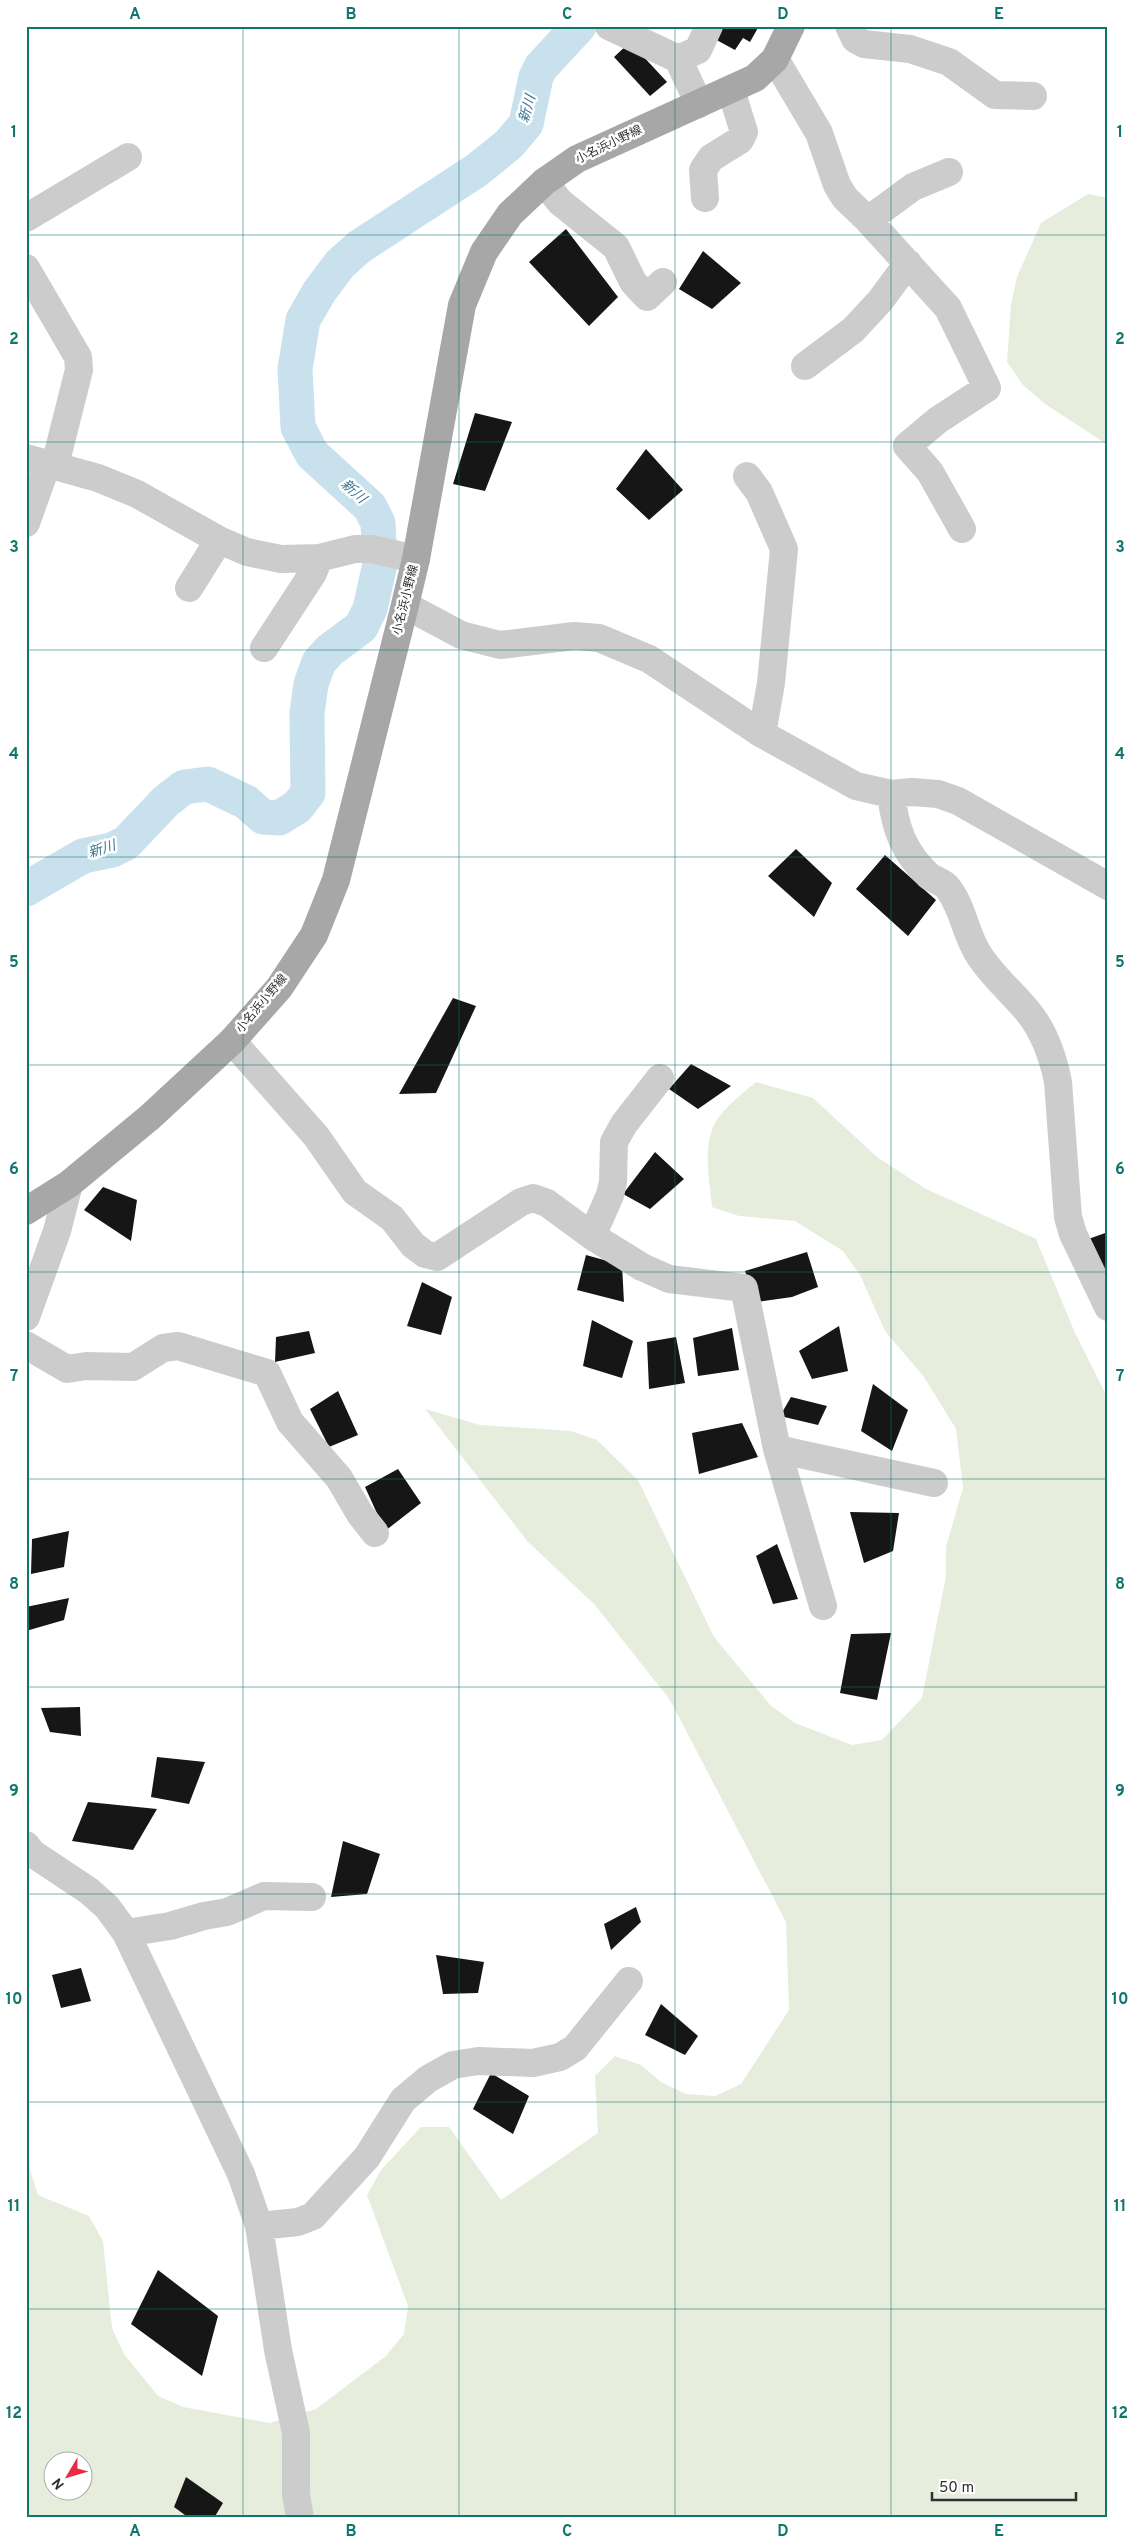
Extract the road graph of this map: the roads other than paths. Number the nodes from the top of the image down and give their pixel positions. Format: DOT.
graph roads {
  1 [pos="609,26"];
  2 [pos="709,26"];
  3 [pos="790,26"];
  4 [pos="849,26"];
  5 [pos="678,59"];
  6 [pos="776,60"];
  7 [pos="731,90"];
  8 [pos="1033,96"];
  9 [pos="699,104"];
  10 [pos="128,157"];
  11 [pos="949,172"];
  12 [pos="544,182"];
  13 [pos="705,198"];
  14 [pos="26,218"];
  15 [pos="868,220"];
  16 [pos="908,263"];
  17 [pos="26,268"];
  18 [pos="663,282"];
  19 [pos="805,366"];
  20 [pos="43,462"];
  21 [pos="747,476"];
  22 [pos="26,523"];
  23 [pos="962,529"];
  24 [pos="219,540"];
  25 [pos="408,557"];
  26 [pos="319,558"];
  27 [pos="189,588"];
  28 [pos="405,605"];
  29 [pos="264,648"];
  30 [pos="762,734"];
  31 [pos="892,794"];
  32 [pos="1108,886"];
  33 [pos="232,1041"];
  34 [pos="660,1078"];
  35 [pos="69,1184"];
  36 [pos="26,1211"];
  37 [pos="592,1236"];
  38 [pos="1108,1306"];
  39 [pos="26,1317"];
  40 [pos="26,1345"];
  41 [pos="777,1449"];
  42 [pos="934,1483"];
  43 [pos="375,1533"];
  44 [pos="823,1606"];
  45 [pos="26,1845"];
  46 [pos="312,1897"];
  47 [pos="126,1933"];
  48 [pos="629,1980"];
  49 [pos="259,2226"];
  50 [pos="300,2518"];
  1 -- 5 [label="street"];
  2 -- 5 [label="street"];
  3 -- 6 [label="main road, 小名浜小野線"];
  4 -- 8 [label="street"];
  5 -- 9 [label="street"];
  6 -- 7 [label="main road, 小名浜小野線"];
  6 -- 15 [label="street"];
  7 -- 9 [label="main road, 小名浜小野線"];
  7 -- 13 [label="street"];
  9 -- 12 [label="main road, 小名浜小野線"];
  10 -- 14 [label="street"];
  11 -- 15 [label="street"];
  12 -- 18 [label="street"];
  12 -- 25 [label="main road, 小名浜小野線"];
  15 -- 16 [label="street"];
  16 -- 19 [label="street"];
  16 -- 23 [label="street"];
  17 -- 20 [label="street"];
  20 -- 22 [label="street"];
  20 -- 24 [label="street"];
  21 -- 30 [label="street"];
  24 -- 26 [label="street"];
  24 -- 27 [label="street"];
  25 -- 26 [label="street"];
  25 -- 28 [label="main road, 小名浜小野線"];
  26 -- 29 [label="street"];
  28 -- 30 [label="street"];
  28 -- 33 [label="main road, 小名浜小野線"];
  30 -- 31 [label="street"];
  31 -- 32 [label="street"];
  31 -- 38 [label="street"];
  33 -- 35 [label="main road, 小名浜小野線"];
  33 -- 37 [label="street"];
  34 -- 37 [label="street"];
  35 -- 36 [label="main road, 小名浜小野線"];
  35 -- 39 [label="street"];
  37 -- 41 [label="street"];
  40 -- 43 [label="street"];
  41 -- 42 [label="street"];
  41 -- 44 [label="street"];
  45 -- 47 [label="street"];
  46 -- 47 [label="street"];
  47 -- 49 [label="street"];
  48 -- 49 [label="street"];
  49 -- 50 [label="street"];
}
